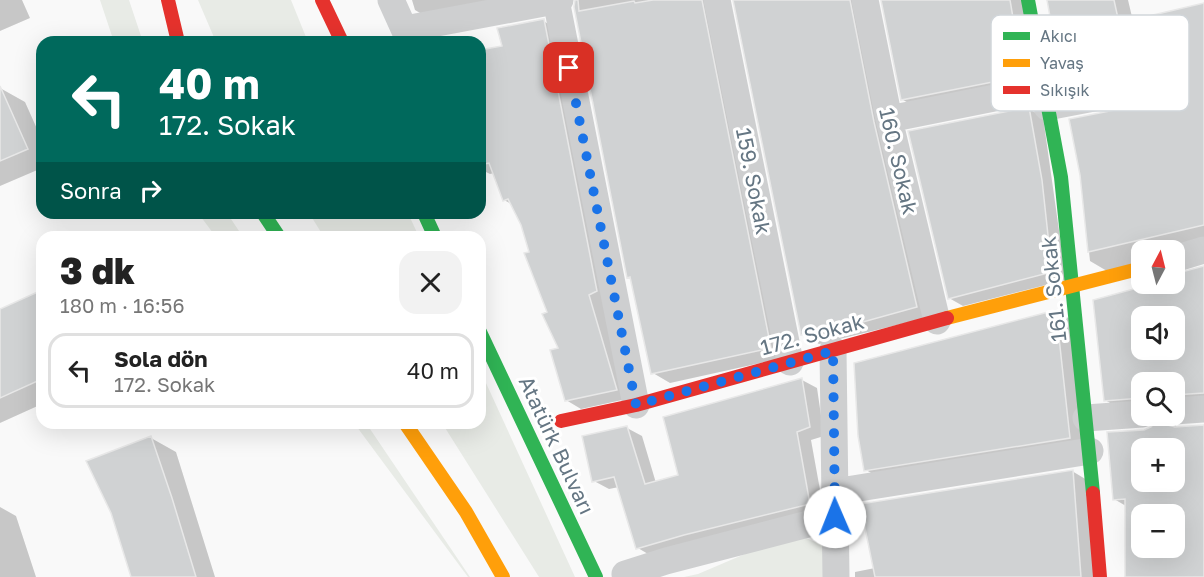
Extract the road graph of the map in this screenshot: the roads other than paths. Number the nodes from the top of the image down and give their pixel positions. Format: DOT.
graph roads {
  1 [pos="168,0"];
  2 [pos="322,0"];
  3 [pos="391,0"];
  4 [pos="557,0"];
  5 [pos="717,0"];
  6 [pos="865,0"];
  7 [pos="1028,0"];
  8 [pos="474,8"];
  9 [pos="1031,15"];
  10 [pos="177,36"];
  11 [pos="339,36"];
  12 [pos="408,36"];
  13 [pos="991,105"];
  14 [pos="1049,111"];
  15 [pos="889,120"];
  16 [pos="1204,250"];
  17 [pos="1185,256"];
  18 [pos="1131,271"];
  19 [pos="1074,285"];
  20 [pos="937,321"];
  21 [pos="486,345"];
  22 [pos="833,351"];
  23 [pos="790,362"];
  24 [pos="636,405"];
  25 [pos="1204,409"];
  26 [pos="1185,410"];
  27 [pos="1131,415"];
  28 [pos="1086,418"];
  29 [pos="561,421"];
  30 [pos="409,429"];
  31 [pos="1090,451"];
  32 [pos="835,505"];
  33 [pos="625,574"];
  34 [pos="502,577"];
  35 [pos="596,577"];
  36 [pos="836,577"];
  37 [pos="1100,577"];
  1 -- 10 [label="main road"];
  2 -- 11 [label="main road"];
  3 -- 12 [label="street"];
  4 -- 8 [label="street"];
  4 -- 24 [label="street"];
  5 -- 23 [label="street, 159. Sokak"];
  6 -- 15 [label="street, 160. Sokak"];
  7 -- 9 [label="main road, 161. Sokak"];
  8 -- 12 [label="street"];
  13 -- 15 [label="street"];
  14 -- 19 [label="main road, 161. Sokak"];
  15 -- 20 [label="street, 160. Sokak"];
  16 -- 17 [label="street"];
  18 -- 19 [label="main road, 172. Sokak"];
  19 -- 20 [label="main road, 172. Sokak"];
  19 -- 28 [label="main road, 161. Sokak"];
  20 -- 22 [label="main road, 172. Sokak"];
  21 -- 35 [label="main road, Atatürk Bulvarı"];
  22 -- 23 [label="main road, 172. Sokak"];
  22 -- 32 [label="street"];
  23 -- 24 [label="main road, 172. Sokak"];
  24 -- 29 [label="main road, 172. Sokak"];
  25 -- 26 [label="street"];
  27 -- 28 [label="street"];
  28 -- 31 [label="main road, 161. Sokak"];
  30 -- 34 [label="main road"];
  31 -- 32 [label="street"];
  31 -- 37 [label="main road, 161. Sokak"];
  32 -- 33 [label="street"];
  32 -- 36 [label="street"];
}
